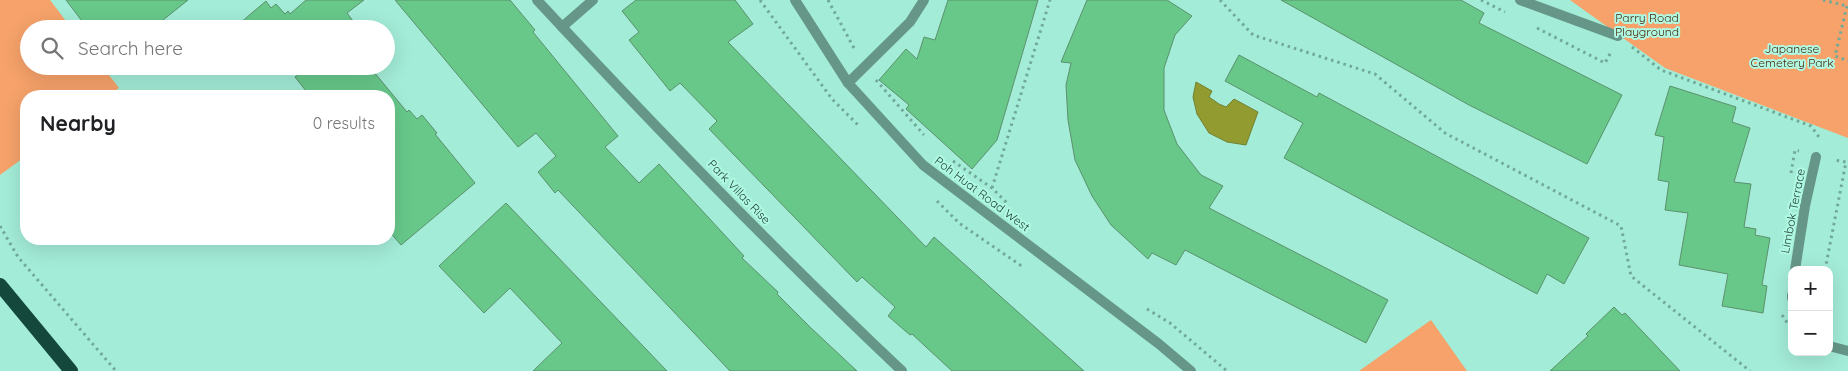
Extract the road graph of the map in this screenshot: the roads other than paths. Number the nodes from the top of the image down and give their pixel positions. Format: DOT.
graph roads {
  1 [pos="537,0"];
  2 [pos="593,0"];
  3 [pos="795,0"];
  4 [pos="924,0"];
  5 [pos="1520,0"];
  6 [pos="562,27"];
  7 [pos="1618,36"];
  8 [pos="848,83"];
  9 [pos="1816,157"];
  10 [pos="1796,266"];
  11 [pos="0,286"];
  12 [pos="1833,347"];
  13 [pos="1848,351"];
  14 [pos="71,371"];
  15 [pos="902,371"];
  16 [pos="1191,371"];
  1 -- 6 [label="street, Park Villas Rise"];
  2 -- 6 [label="street"];
  3 -- 8 [label="street, Poh Huat Road West"];
  4 -- 8 [label="street"];
  5 -- 7 [label="street"];
  6 -- 15 [label="street, Park Villas Rise"];
  8 -- 16 [label="street, Poh Huat Road West"];
  9 -- 10 [label="street, Limbok Terrace"];
  11 -- 14 [label="highway"];
  12 -- 13 [label="street"];
}
